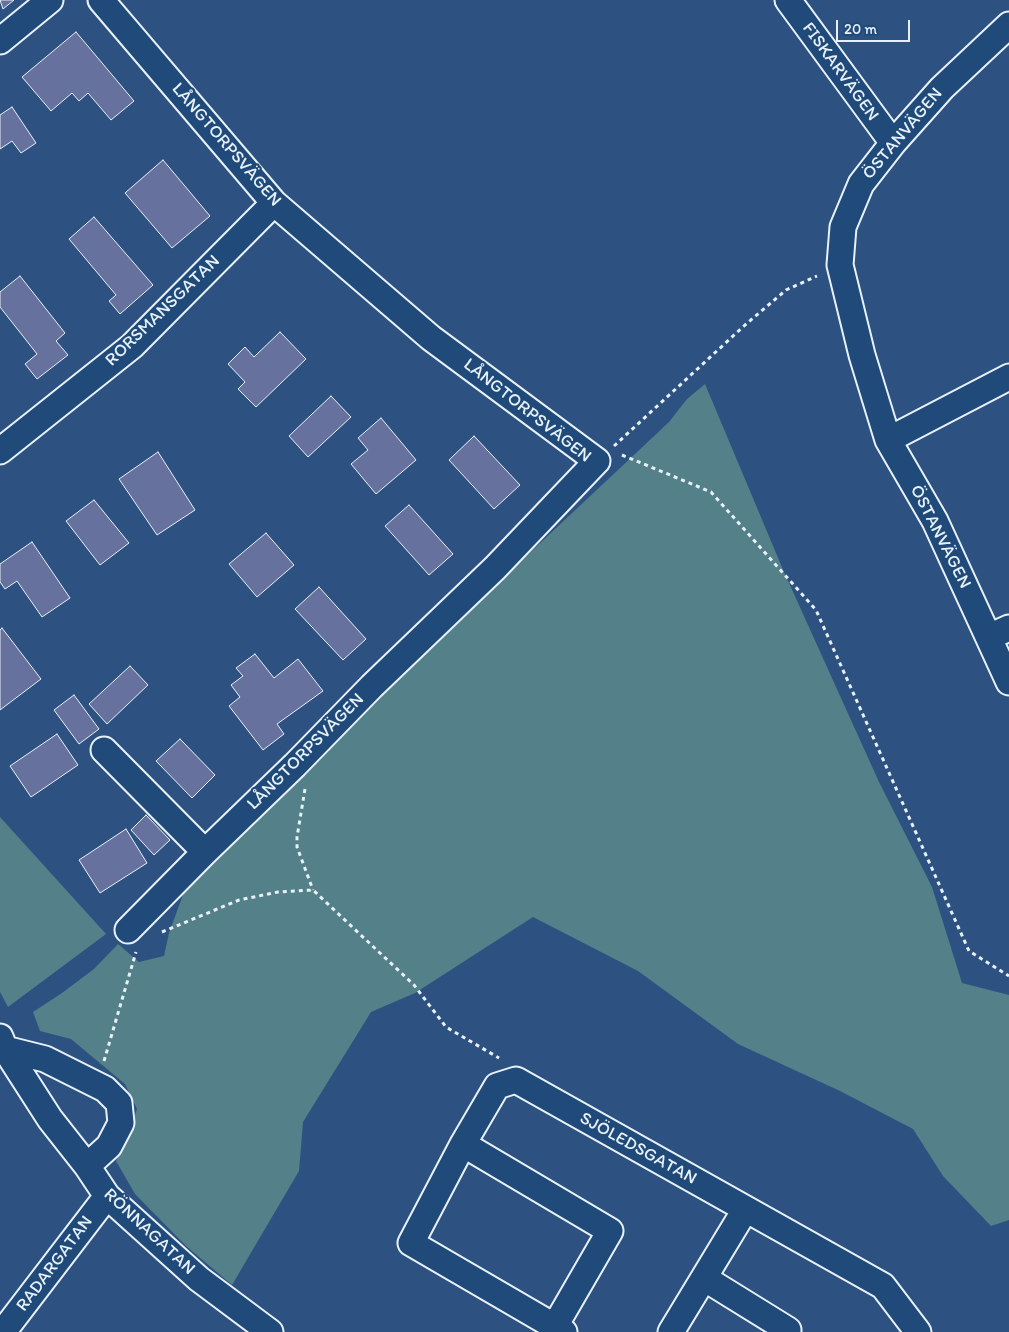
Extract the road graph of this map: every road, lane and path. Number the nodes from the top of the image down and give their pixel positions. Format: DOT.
graph roads {
  1 [pos="50,0"];
  2 [pos="101,0"];
  3 [pos="788,0"];
  4 [pos="1009,25"];
  5 [pos="0,41"];
  6 [pos="893,143"];
  7 [pos="274,203"];
  8 [pos="840,265"];
  9 [pos="1009,377"];
  10 [pos="888,440"];
  11 [pos="0,451"];
  12 [pos="603,455"];
  13 [pos="999,632"];
  14 [pos="1009,682"];
  15 [pos="104,750"];
  16 [pos="295,766"];
  17 [pos="205,852"];
  18 [pos="313,890"];
  19 [pos="157,934"];
  20 [pos="132,941"];
  21 [pos="1009,976"];
  22 [pos="2,1043"];
  23 [pos="506,1082"];
  24 [pos="97,1084"];
  25 [pos="463,1144"];
  26 [pos="87,1166"];
  27 [pos="106,1196"];
  28 [pos="745,1210"];
  29 [pos="704,1278"];
  30 [pos="559,1329"];
  31 [pos="3,1332"];
  32 [pos="270,1332"];
  33 [pos="671,1332"];
  34 [pos="787,1332"];
  35 [pos="918,1332"];
  1 -- 5 [label="street"];
  2 -- 7 [label="street, LÅNGTORPSVÄGEN"];
  3 -- 6 [label="street, FISKARVÄGEN"];
  4 -- 6 [label="street, ÖSTANVÄGEN"];
  6 -- 8 [label="street, ÖSTANVÄGEN"];
  7 -- 11 [label="street, RORSMANSGATAN"];
  7 -- 12 [label="street, LÅNGTORPSVÄGEN"];
  8 -- 10 [label="street, ÖSTANVÄGEN"];
  8 -- 12 [label="path"];
  9 -- 10 [label="street"];
  10 -- 13 [label="street, ÖSTANVÄGEN"];
  12 -- 16 [label="street, LÅNGTORPSVÄGEN"];
  12 -- 21 [label="path"];
  13 -- 14 [label="street, ÖSTANVÄGEN"];
  15 -- 17 [label="street"];
  16 -- 17 [label="street, LÅNGTORPSVÄGEN"];
  16 -- 18 [label="path"];
  17 -- 20 [label="street, LÅNGTORPSVÄGEN"];
  18 -- 19 [label="path"];
  18 -- 23 [label="path"];
  20 -- 24 [label="path"];
  22 -- 24 [label="street"];
  22 -- 26 [label="street, RÖNNAGATAN"];
  23 -- 25 [label="street"];
  23 -- 28 [label="street, SJÖLEDSGATAN"];
  24 -- 26 [label="street"];
  25 -- 30 [label="street"];
  25 -- 30 [label="street"];
  26 -- 27 [label="street, RÖNNAGATAN"];
  27 -- 31 [label="street, RADARGATAN"];
  27 -- 32 [label="street, RÖNNAGATAN"];
  28 -- 29 [label="street"];
  28 -- 35 [label="street, SJÖLEDSGATAN"];
  29 -- 33 [label="street"];
  29 -- 34 [label="street"];
}
